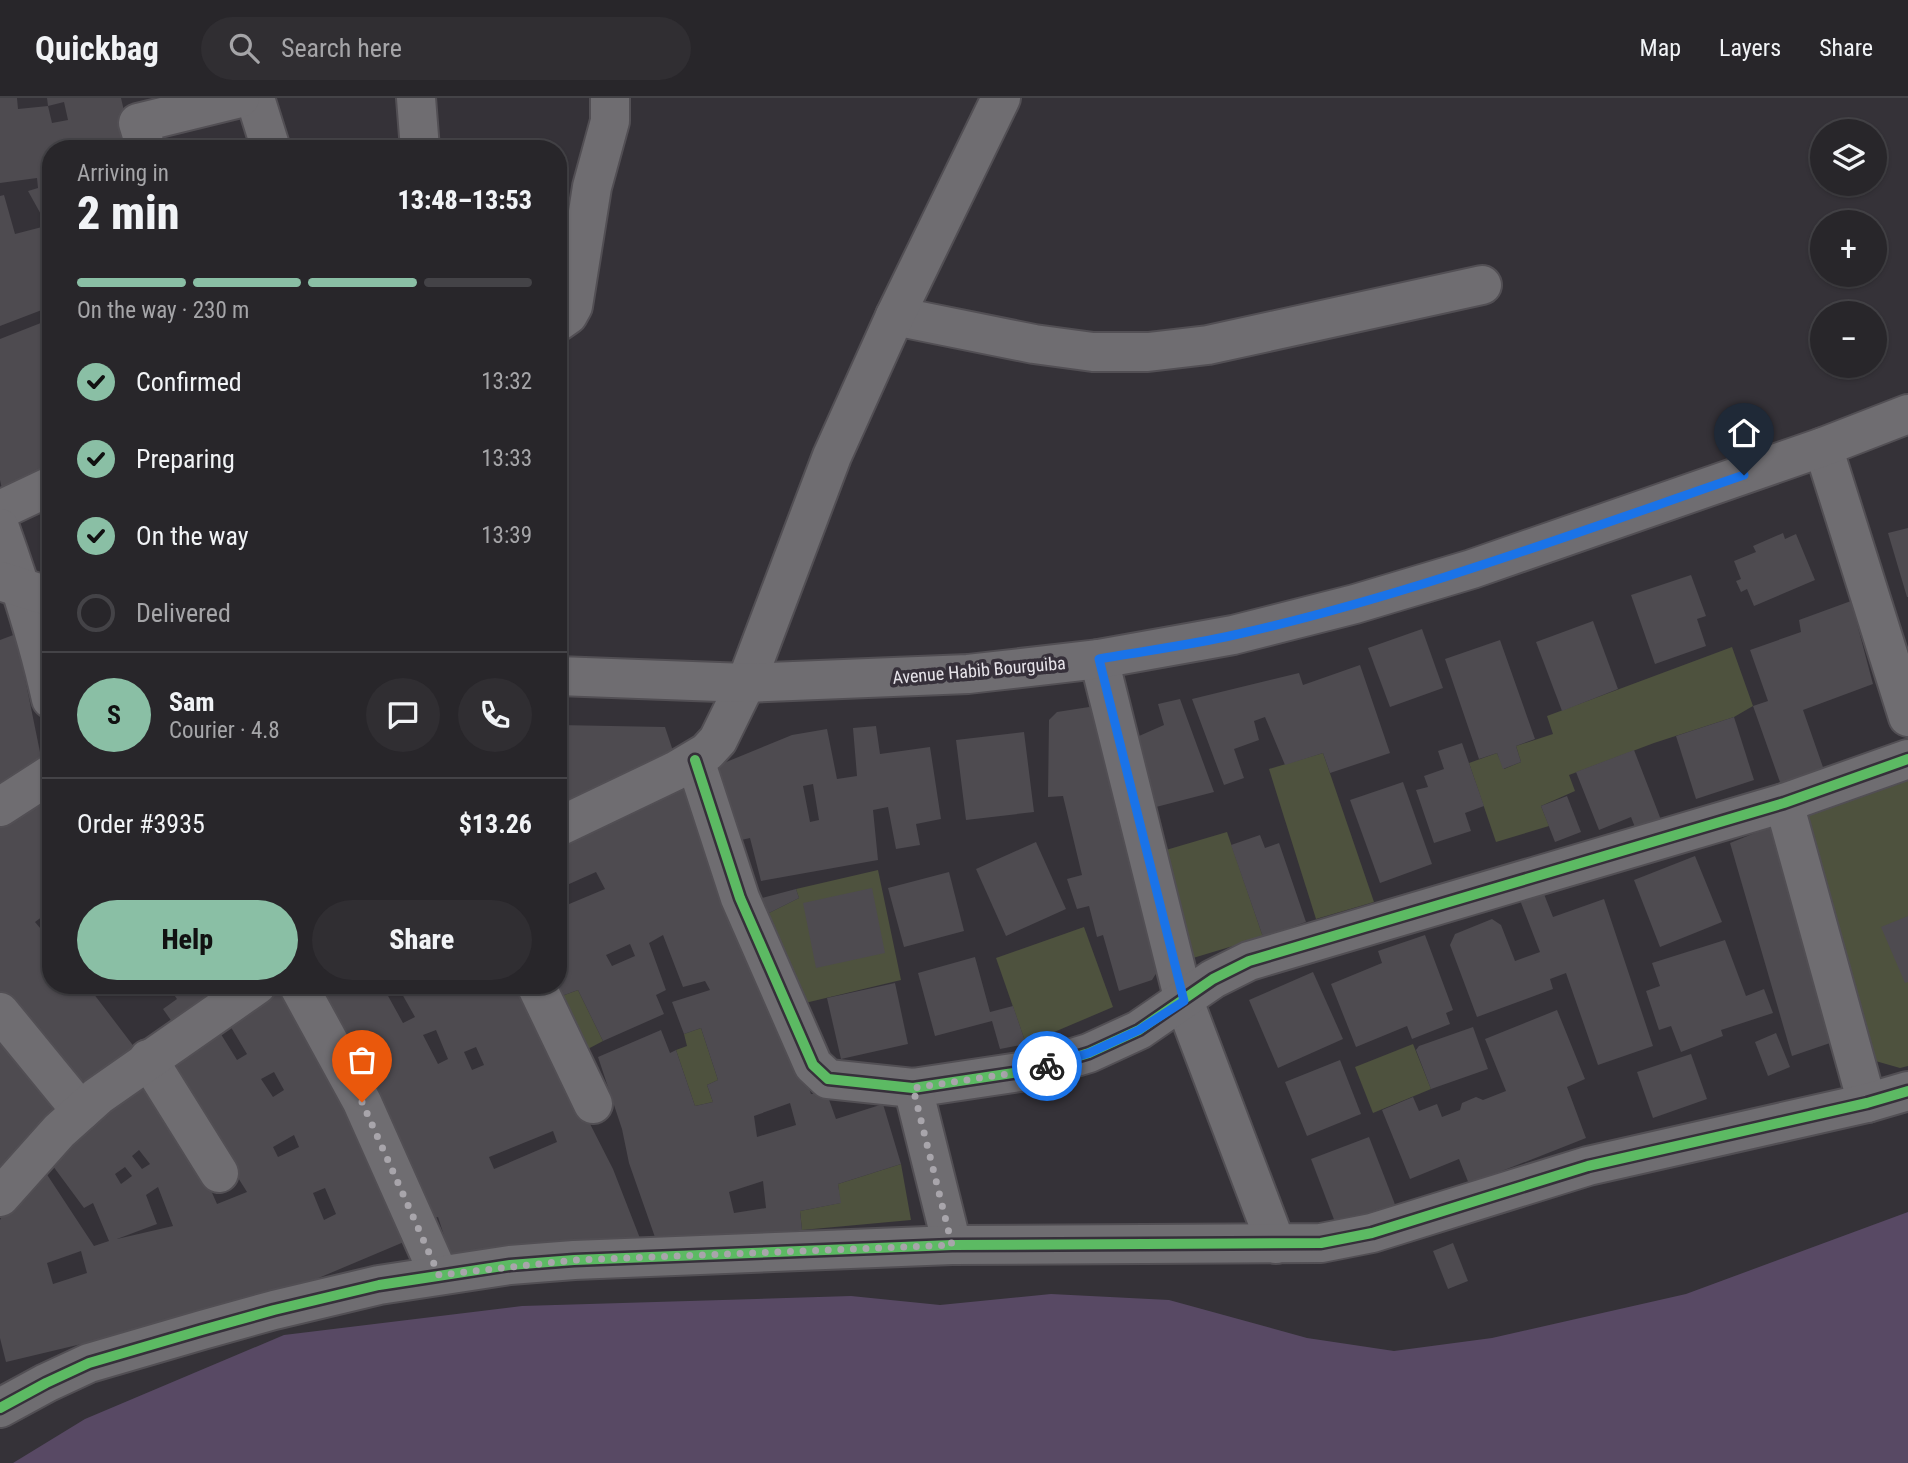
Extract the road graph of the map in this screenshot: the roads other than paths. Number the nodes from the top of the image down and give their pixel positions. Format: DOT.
graph roads {
  1 [pos="416,98"];
  2 [pos="610,98"];
  3 [pos="1001,98"];
  4 [pos="237,99"];
  5 [pos="143,140"];
  6 [pos="265,140"];
  7 [pos="419,140"];
  8 [pos="1482,285"];
  9 [pos="567,316"];
  10 [pos="895,316"];
  11 [pos="1908,414"];
  12 [pos="1822,447"];
  13 [pos="42,490"];
  14 [pos="0,510"];
  15 [pos="0,528"];
  16 [pos="24,589"];
  17 [pos="1099,659"];
  18 [pos="42,661"];
  19 [pos="567,676"];
  20 [pos="746,683"];
  21 [pos="1908,717"];
  22 [pos="1908,759"];
  23 [pos="695,760"];
  24 [pos="42,780"];
  25 [pos="1784,803"];
  26 [pos="0,807"];
  27 [pos="567,823"];
  28 [pos="244,994"];
  29 [pos="303,994"];
  30 [pos="540,994"];
  31 [pos="1184,1001"];
  32 [pos="0,1012"];
  33 [pos="148,1059"];
  34 [pos="913,1088"];
  35 [pos="1908,1091"];
  36 [pos="1867,1103"];
  37 [pos="593,1104"];
  38 [pos="81,1111"];
  39 [pos="219,1173"];
  40 [pos="0,1197"];
  41 [pos="1276,1244"];
  42 [pos="952,1245"];
  43 [pos="439,1275"];
  44 [pos="0,1408"];
  1 -- 7 [label="street"];
  2 -- 9 [label="street"];
  3 -- 10 [label="street"];
  4 -- 5 [label="street"];
  4 -- 6 [label="street"];
  8 -- 10 [label="street"];
  10 -- 20 [label="street"];
  11 -- 12 [label="street, Avenue Habib Bourguiba"];
  12 -- 17 [label="street, Avenue Habib Bourguiba"];
  12 -- 21 [label="street"];
  13 -- 14 [label="street"];
  15 -- 16 [label="street"];
  16 -- 18 [label="street"];
  17 -- 20 [label="street, Avenue Habib Bourguiba"];
  17 -- 31 [label="street"];
  19 -- 20 [label="street, Avenue Habib Bourguiba"];
  20 -- 23 [label="street"];
  22 -- 25 [label="street"];
  23 -- 27 [label="street"];
  23 -- 34 [label="street"];
  24 -- 26 [label="street"];
  25 -- 31 [label="street"];
  25 -- 36 [label="street"];
  28 -- 33 [label="street"];
  29 -- 43 [label="street"];
  30 -- 37 [label="street"];
  31 -- 34 [label="street"];
  31 -- 41 [label="street"];
  32 -- 38 [label="street"];
  33 -- 38 [label="street"];
  33 -- 39 [label="street"];
  34 -- 42 [label="street"];
  35 -- 36 [label="street"];
  36 -- 41 [label="street"];
  38 -- 40 [label="street"];
  41 -- 42 [label="street"];
  42 -- 43 [label="street"];
  43 -- 44 [label="street"];
}
